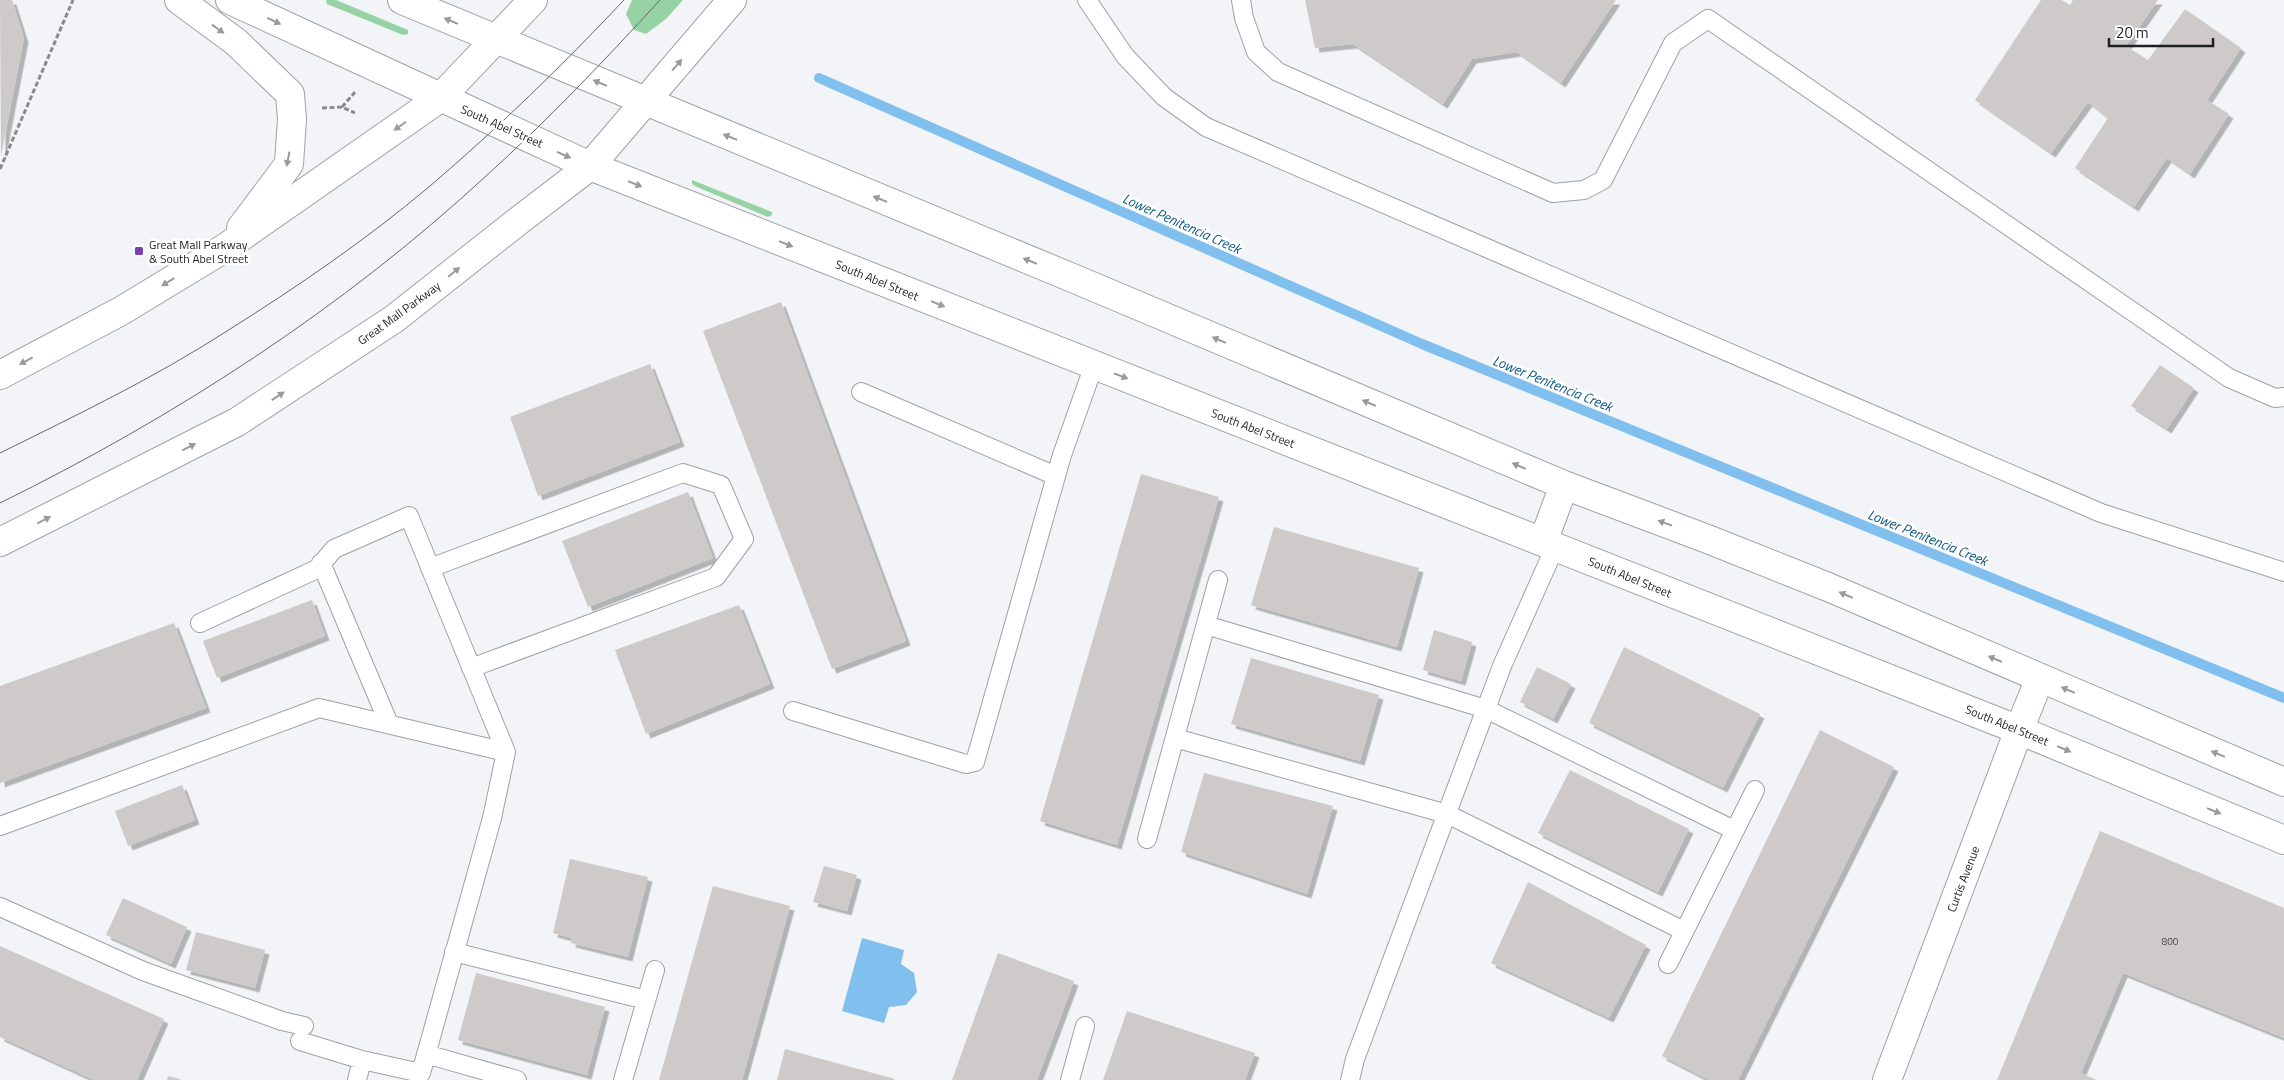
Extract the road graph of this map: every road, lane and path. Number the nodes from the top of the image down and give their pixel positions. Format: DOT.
graph roads {
  1 [pos="73,0"];
  2 [pos="179,0"];
  3 [pos="230,0"];
  4 [pos="402,0"];
  5 [pos="533,0"];
  6 [pos="732,0"];
  7 [pos="1087,0"];
  8 [pos="1240,0"];
  9 [pos="496,40"];
  10 [pos="357,91"];
  11 [pos="440,98"];
  12 [pos="645,102"];
  13 [pos="342,107"];
  14 [pos="320,109"];
  15 [pos="355,113"];
  16 [pos="590,166"];
  17 [pos="0,170"];
  18 [pos="225,248"];
  19 [pos="1094,365"];
  20 [pos="0,375"];
  21 [pos="861,392"];
  22 [pos="2284,398"];
  23 [pos="1056,476"];
  24 [pos="1564,485"];
  25 [pos="0,542"];
  26 [pos="1549,545"];
  27 [pos="322,563"];
  28 [pos="430,568"];
  29 [pos="2284,572"];
  30 [pos="1218,580"];
  31 [pos="200,623"];
  32 [pos="1206,625"];
  33 [pos="471,668"];
  34 [pos="2040,678"];
  35 [pos="1486,709"];
  36 [pos="793,711"];
  37 [pos="389,724"];
  38 [pos="2019,730"];
  39 [pos="1175,738"];
  40 [pos="506,752"];
  41 [pos="2284,782"];
  42 [pos="1755,790"];
  43 [pos="1447,814"];
  44 [pos="0,826"];
  45 [pos="1734,830"];
  46 [pos="1147,839"];
  47 [pos="2284,840"];
  48 [pos="0,908"];
  49 [pos="1684,931"];
  50 [pos="454,952"];
  51 [pos="1668,964"];
  52 [pos="655,970"];
  53 [pos="646,1000"];
  54 [pos="1085,1026"];
  55 [pos="426,1054"];
  56 [pos="362,1060"];
  57 [pos="357,1080"];
  58 [pos="517,1080"];
  59 [pos="623,1080"];
  60 [pos="1070,1080"];
  61 [pos="1350,1080"];
  62 [pos="1887,1080"];
  1 -- 17 [label="path"];
  2 -- 18 [label="main road, one-way"];
  3 -- 11 [label="main road, South Abel Street, one-way"];
  9 -- 4 [label="main road, one-way"];
  5 -- 9 [label="main road"];
  12 -- 6 [label="main road, Great Mall Parkway, one-way"];
  7 -- 29 [label="lane"];
  8 -- 22 [label="lane"];
  9 -- 11 [label="main road"];
  12 -- 9 [label="main road, one-way"];
  10 -- 13 [label="path"];
  11 -- 16 [label="main road, South Abel Street, one-way"];
  11 -- 18 [label="main road, one-way"];
  12 -- 16 [label="main road, Great Mall Parkway"];
  24 -- 12 [label="main road, one-way"];
  13 -- 14 [label="path"];
  13 -- 15 [label="path"];
  16 -- 19 [label="main road, South Abel Street, one-way"];
  25 -- 16 [label="main road, Great Mall Parkway, one-way"];
  18 -- 20 [label="main road, one-way"];
  19 -- 23 [label="lane"];
  19 -- 26 [label="main road, South Abel Street, one-way"];
  21 -- 23 [label="lane"];
  23 -- 36 [label="lane"];
  24 -- 26 [label="main road"];
  34 -- 24 [label="main road, one-way"];
  26 -- 35 [label="lane"];
  26 -- 38 [label="main road, South Abel Street"];
  27 -- 28 [label="lane"];
  27 -- 31 [label="lane"];
  27 -- 37 [label="lane"];
  28 -- 33 [label="lane"];
  28 -- 33 [label="lane"];
  30 -- 32 [label="lane"];
  32 -- 35 [label="lane"];
  32 -- 39 [label="lane"];
  33 -- 40 [label="lane"];
  34 -- 38 [label="main road, Curtis Avenue"];
  41 -- 34 [label="main road, one-way"];
  35 -- 43 [label="lane"];
  35 -- 45 [label="lane"];
  37 -- 40 [label="lane"];
  37 -- 44 [label="lane"];
  38 -- 47 [label="main road, South Abel Street, one-way"];
  38 -- 62 [label="main road, Curtis Avenue"];
  39 -- 43 [label="lane"];
  39 -- 46 [label="lane"];
  40 -- 50 [label="lane"];
  42 -- 45 [label="lane"];
  43 -- 49 [label="lane"];
  43 -- 61 [label="lane"];
  45 -- 49 [label="lane"];
  48 -- 56 [label="lane"];
  49 -- 51 [label="lane"];
  50 -- 53 [label="lane"];
  50 -- 55 [label="lane"];
  52 -- 53 [label="lane"];
  53 -- 59 [label="lane"];
  54 -- 60 [label="lane"];
  55 -- 56 [label="lane"];
  55 -- 58 [label="lane"];
  56 -- 57 [label="lane"];
}
